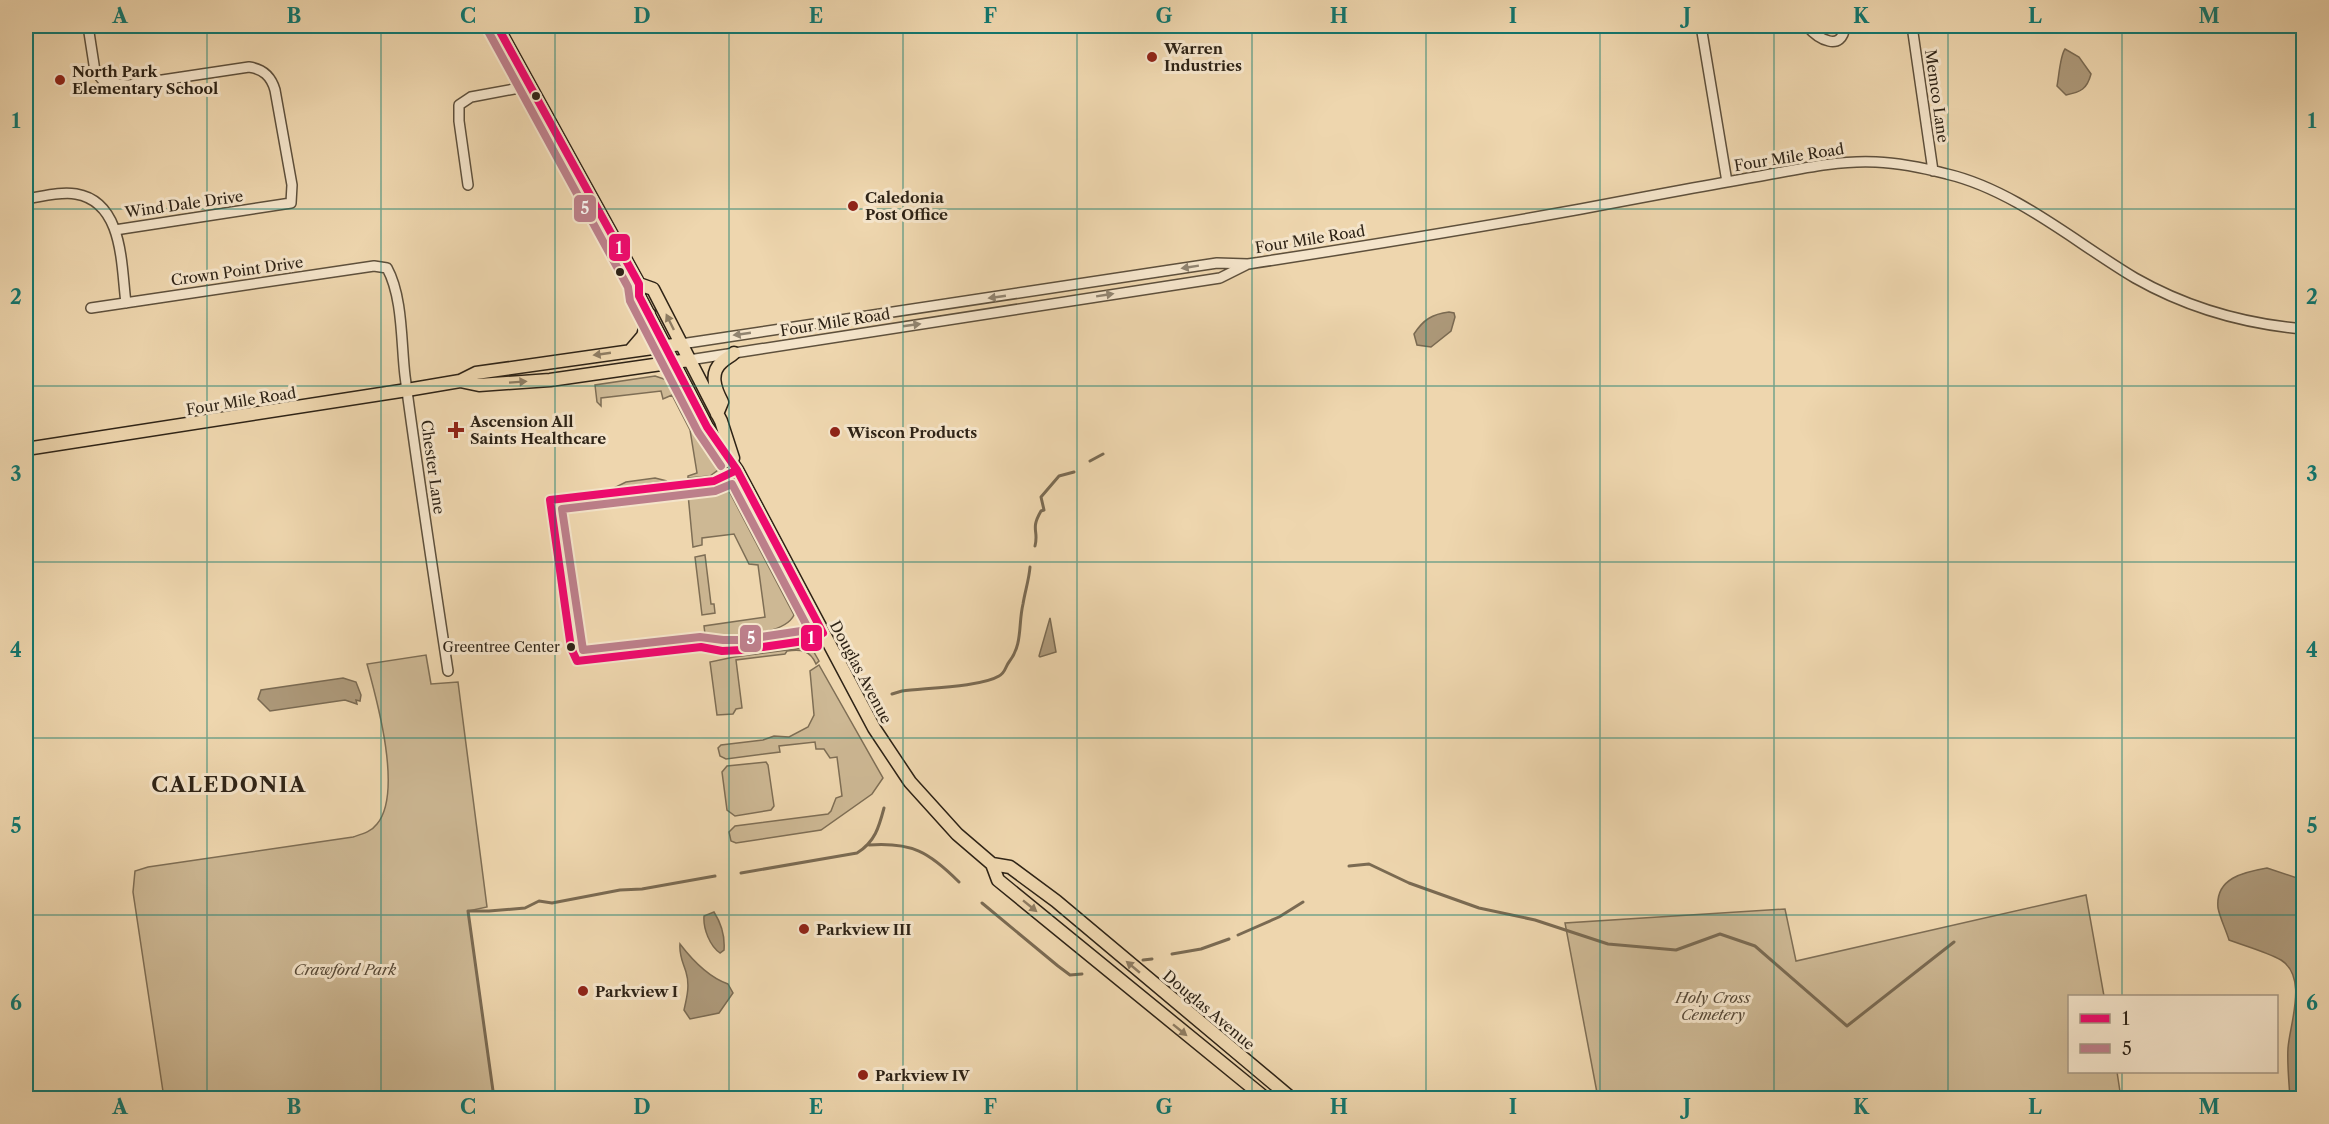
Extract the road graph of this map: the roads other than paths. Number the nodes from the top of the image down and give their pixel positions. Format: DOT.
graph roads {
  1 [pos="88,26"];
  2 [pos="497,26"];
  3 [pos="1701,26"];
  4 [pos="1714,26"];
  5 [pos="1807,26"];
  6 [pos="1845,26"];
  7 [pos="1912,26"];
  8 [pos="530,86"];
  9 [pos="1933,171"];
  10 [pos="1727,182"];
  11 [pos="468,185"];
  12 [pos="26,199"];
  13 [pos="115,230"];
  14 [pos="1248,264"];
  15 [pos="387,268"];
  16 [pos="639,284"];
  17 [pos="126,303"];
  18 [pos="91,308"];
  19 [pos="649,314"];
  20 [pos="2304,329"];
  21 [pos="681,344"];
  22 [pos="665,346"];
  23 [pos="631,350"];
  24 [pos="734,353"];
  25 [pos="689,360"];
  26 [pos="674,362"];
  27 [pos="460,381"];
  28 [pos="407,390"];
  29 [pos="717,414"];
  30 [pos="26,449"];
  31 [pos="736,470"];
  32 [pos="448,671"];
  33 [pos="992,864"];
  34 [pos="1265,1098"];
  35 [pos="1291,1098"];
  1 -- 13 [label="street, Wind Dale Drive"];
  2 -- 8 [label="main road, Douglas Avenue"];
  3 -- 4 [label="street"];
  3 -- 10 [label="street"];
  5 -- 6 [label="street"];
  7 -- 9 [label="street, Memco Lane"];
  8 -- 11 [label="street"];
  8 -- 16 [label="main road, Douglas Avenue"];
  9 -- 10 [label="street, Four Mile Road"];
  9 -- 20 [label="street, Four Mile Road"];
  10 -- 14 [label="street, Four Mile Road"];
  12 -- 13 [label="street, Wind Dale Drive"];
  13 -- 17 [label="street"];
  14 -- 21 [label="street, Four Mile Road, one-way"];
  24 -- 14 [label="street, Four Mile Road, one-way"];
  15 -- 17 [label="street, Crown Point Drive"];
  15 -- 28 [label="street, Chester Lane"];
  16 -- 19 [label="main road, Douglas Avenue"];
  21 -- 16 [label="main road, Douglas Avenue, one-way"];
  17 -- 18 [label="street, Crown Point Drive"];
  19 -- 22 [label="main road, Douglas Avenue"];
  19 -- 23 [label="main road"];
  21 -- 22 [label="main road, Four Mile Road"];
  21 -- 25 [label="main road, Douglas Avenue"];
  22 -- 23 [label="main road, Four Mile Road"];
  22 -- 26 [label="main road, Douglas Avenue"];
  23 -- 27 [label="main road, Four Mile Road, one-way"];
  24 -- 25 [label="street, Four Mile Road"];
  24 -- 29 [label="main road"];
  25 -- 26 [label="main road, Four Mile Road"];
  25 -- 29 [label="main road, Douglas Avenue"];
  27 -- 26 [label="main road, Four Mile Road, one-way"];
  26 -- 31 [label="main road, Douglas Avenue"];
  27 -- 28 [label="main road, Four Mile Road"];
  28 -- 30 [label="main road, Four Mile Road"];
  28 -- 32 [label="street, Chester Lane"];
  29 -- 31 [label="main road, Douglas Avenue"];
  31 -- 33 [label="main road, Douglas Avenue"];
  33 -- 34 [label="main road, Douglas Avenue, one-way"];
  35 -- 33 [label="main road, Douglas Avenue, one-way"];
}
